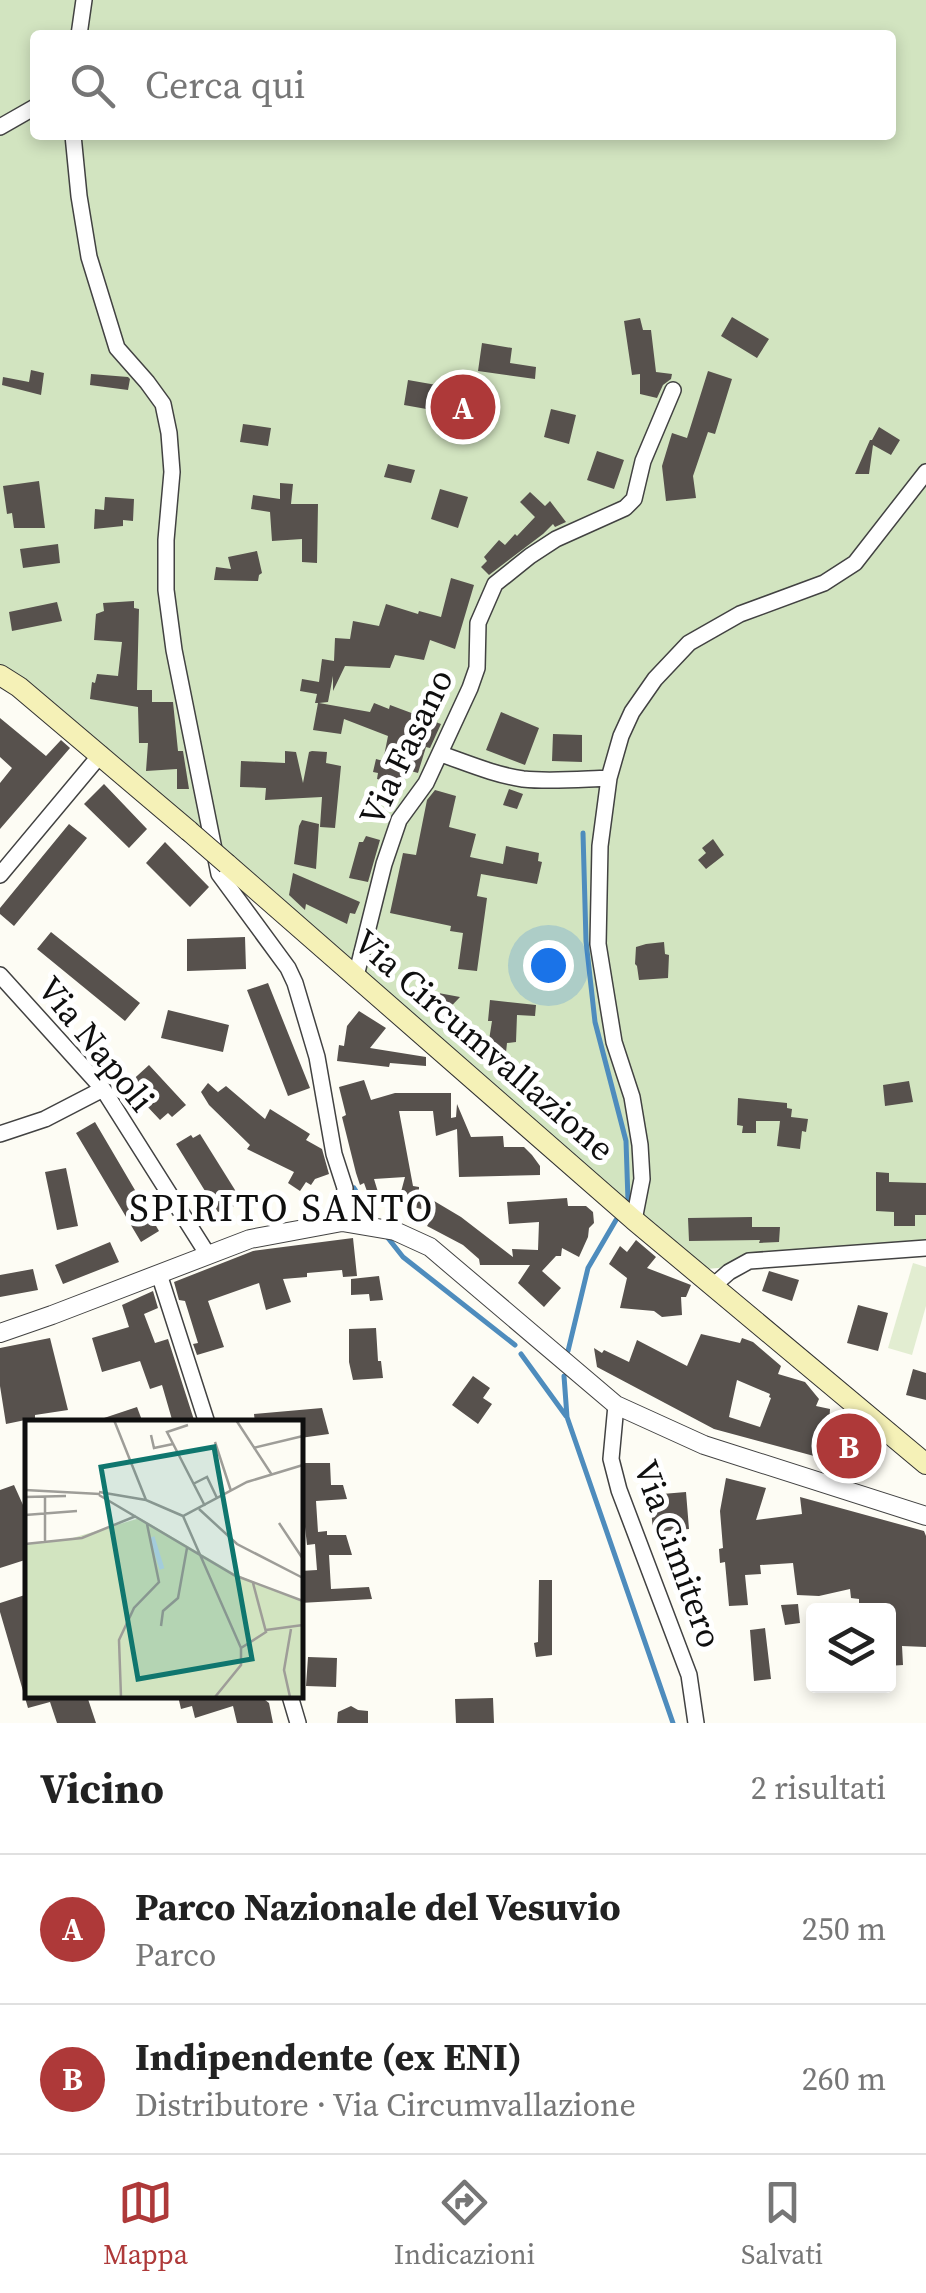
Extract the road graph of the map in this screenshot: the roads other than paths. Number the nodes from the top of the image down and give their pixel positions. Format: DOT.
graph roads {
  1 [pos="84,0"];
  2 [pos="81,30"];
  3 [pos="30,110"];
  4 [pos="0,127"];
  5 [pos="73,140"];
  6 [pos="673,390"];
  7 [pos="926,472"];
  8 [pos="0,674"];
  9 [pos="101,754"];
  10 [pos="440,754"];
  11 [pos="609,778"];
  12 [pos="0,875"];
  13 [pos="0,975"];
  14 [pos="356,976"];
  15 [pos="104,1089"];
  16 [pos="0,1134"];
  17 [pos="634,1220"];
  18 [pos="342,1222"];
  19 [pos="926,1248"];
  20 [pos="208,1254"];
  21 [pos="159,1274"];
  22 [pos="713,1286"];
  23 [pos="0,1333"];
  24 [pos="616,1404"];
  25 [pos="206,1420"];
  26 [pos="926,1464"];
  27 [pos="926,1516"];
  28 [pos="291,1698"];
  29 [pos="298,1723"];
  30 [pos="696,1723"];
  1 -- 2 [label="street"];
  3 -- 4 [label="street"];
  5 -- 18 [label="street"];
  6 -- 10 [label="street, Via Fasano"];
  7 -- 11 [label="street"];
  8 -- 9 [label="main road, Via Circumvallazione"];
  9 -- 12 [label="street"];
  9 -- 14 [label="main road, Via Circumvallazione, bridge"];
  10 -- 11 [label="street"];
  10 -- 14 [label="street, Via Fasano"];
  11 -- 17 [label="street"];
  13 -- 15 [label="street, Via Napoli"];
  14 -- 17 [label="main road, Via Circumvallazione"];
  15 -- 16 [label="street"];
  15 -- 20 [label="street, Via Napoli"];
  17 -- 22 [label="main road, Via Circumvallazione"];
  18 -- 20 [label="street"];
  18 -- 24 [label="street"];
  19 -- 22 [label="street"];
  20 -- 21 [label="street"];
  21 -- 23 [label="street"];
  21 -- 25 [label="street"];
  22 -- 26 [label="main road, Via Circumvallazione"];
  24 -- 27 [label="street"];
  24 -- 30 [label="street, Via Cimitero"];
  28 -- 29 [label="street"];
}
